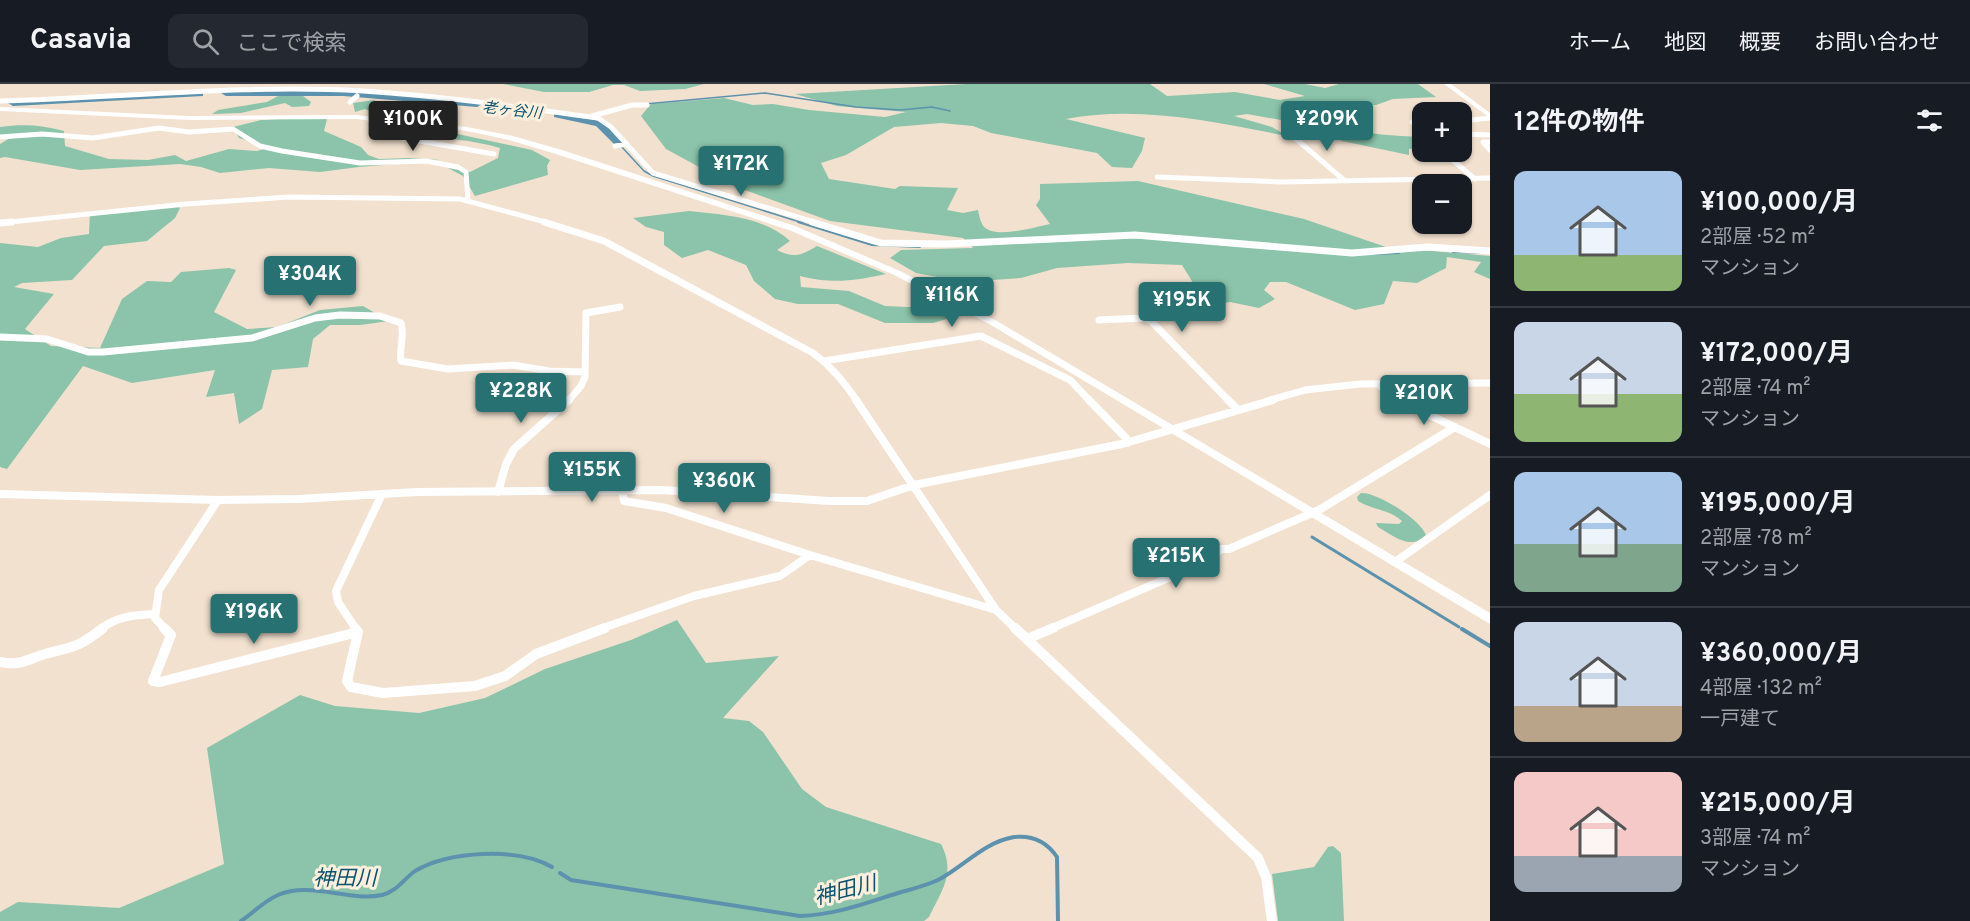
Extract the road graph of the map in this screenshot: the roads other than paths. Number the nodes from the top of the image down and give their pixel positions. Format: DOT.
graph roads {
  1 [pos="1447,84"];
  2 [pos="357,96"];
  3 [pos="0,101"];
  4 [pos="95,101"];
  5 [pos="350,102"];
  6 [pos="507,105"];
  7 [pos="647,105"];
  8 [pos="2,107"];
  9 [pos="594,117"];
  10 [pos="1490,117"];
  11 [pos="372,118"];
  12 [pos="1472,119"];
  13 [pos="1472,134"];
  14 [pos="1490,135"];
  15 [pos="0,136"];
  16 [pos="1296,138"];
  17 [pos="1490,142"];
  18 [pos="627,144"];
  19 [pos="615,146"];
  20 [pos="1490,150"];
  21 [pos="494,154"];
  22 [pos="1455,162"];
  23 [pos="1157,177"];
  24 [pos="1490,178"];
  25 [pos="1475,179"];
  26 [pos="1345,181"];
  27 [pos="704,193"];
  28 [pos="468,200"];
  29 [pos="0,223"];
  30 [pos="1490,251"];
  31 [pos="620,307"];
  32 [pos="1099,320"];
  33 [pos="0,336"];
  34 [pos="824,361"];
  35 [pos="585,372"];
  36 [pos="1490,383"];
  37 [pos="1378,384"];
  38 [pos="1237,409"];
  39 [pos="1455,427"];
  40 [pos="1172,429"];
  41 [pos="1127,443"];
  42 [pos="1490,444"];
  43 [pos="914,485"];
  44 [pos="622,490"];
  45 [pos="498,492"];
  46 [pos="0,494"];
  47 [pos="382,494"];
  48 [pos="1490,495"];
  49 [pos="218,500"];
  50 [pos="1313,513"];
  51 [pos="810,555"];
  52 [pos="1395,562"];
  53 [pos="996,610"];
  54 [pos="155,614"];
  55 [pos="1490,620"];
  56 [pos="358,632"];
  57 [pos="1028,639"];
  58 [pos="0,662"];
  59 [pos="1272,921"];
  1 -- 10 [label="street"];
  2 -- 4 [label="street"];
  2 -- 5 [label="street"];
  2 -- 6 [label="street"];
  3 -- 4 [label="street"];
  4 -- 6 [label="street"];
  4 -- 8 [label="street"];
  6 -- 9 [label="street"];
  7 -- 9 [label="street"];
  8 -- 11 [label="street"];
  9 -- 18 [label="street"];
  10 -- 12 [label="street"];
  11 -- 21 [label="street"];
  11 -- 27 [label="street"];
  13 -- 14 [label="street"];
  15 -- 28 [label="street"];
  16 -- 26 [label="street"];
  17 -- 20 [label="street"];
  18 -- 19 [label="street"];
  18 -- 27 [label="street"];
  22 -- 25 [label="street"];
  23 -- 26 [label="street"];
  24 -- 25 [label="street"];
  25 -- 26 [label="street"];
  27 -- 30 [label="street"];
  27 -- 40 [label="street"];
  28 -- 29 [label="street"];
  28 -- 34 [label="street"];
  31 -- 35 [label="street"];
  32 -- 38 [label="street"];
  33 -- 35 [label="street"];
  34 -- 41 [label="street"];
  34 -- 43 [label="street"];
  35 -- 45 [label="street"];
  36 -- 37 [label="street"];
  37 -- 38 [label="street"];
  37 -- 39 [label="street"];
  38 -- 40 [label="street"];
  39 -- 42 [label="street"];
  39 -- 50 [label="street"];
  40 -- 41 [label="street"];
  40 -- 50 [label="street"];
  41 -- 43 [label="street"];
  43 -- 44 [label="street"];
  43 -- 53 [label="street"];
  44 -- 45 [label="street"];
  44 -- 51 [label="street"];
  45 -- 47 [label="street"];
  46 -- 49 [label="street"];
  47 -- 49 [label="street"];
  47 -- 56 [label="street"];
  48 -- 52 [label="street"];
  49 -- 54 [label="street"];
  50 -- 52 [label="street"];
  50 -- 57 [label="street"];
  51 -- 53 [label="street"];
  51 -- 56 [label="street"];
  52 -- 55 [label="street"];
  53 -- 57 [label="street"];
  54 -- 56 [label="street"];
  54 -- 58 [label="street"];
  57 -- 59 [label="street"];
}
